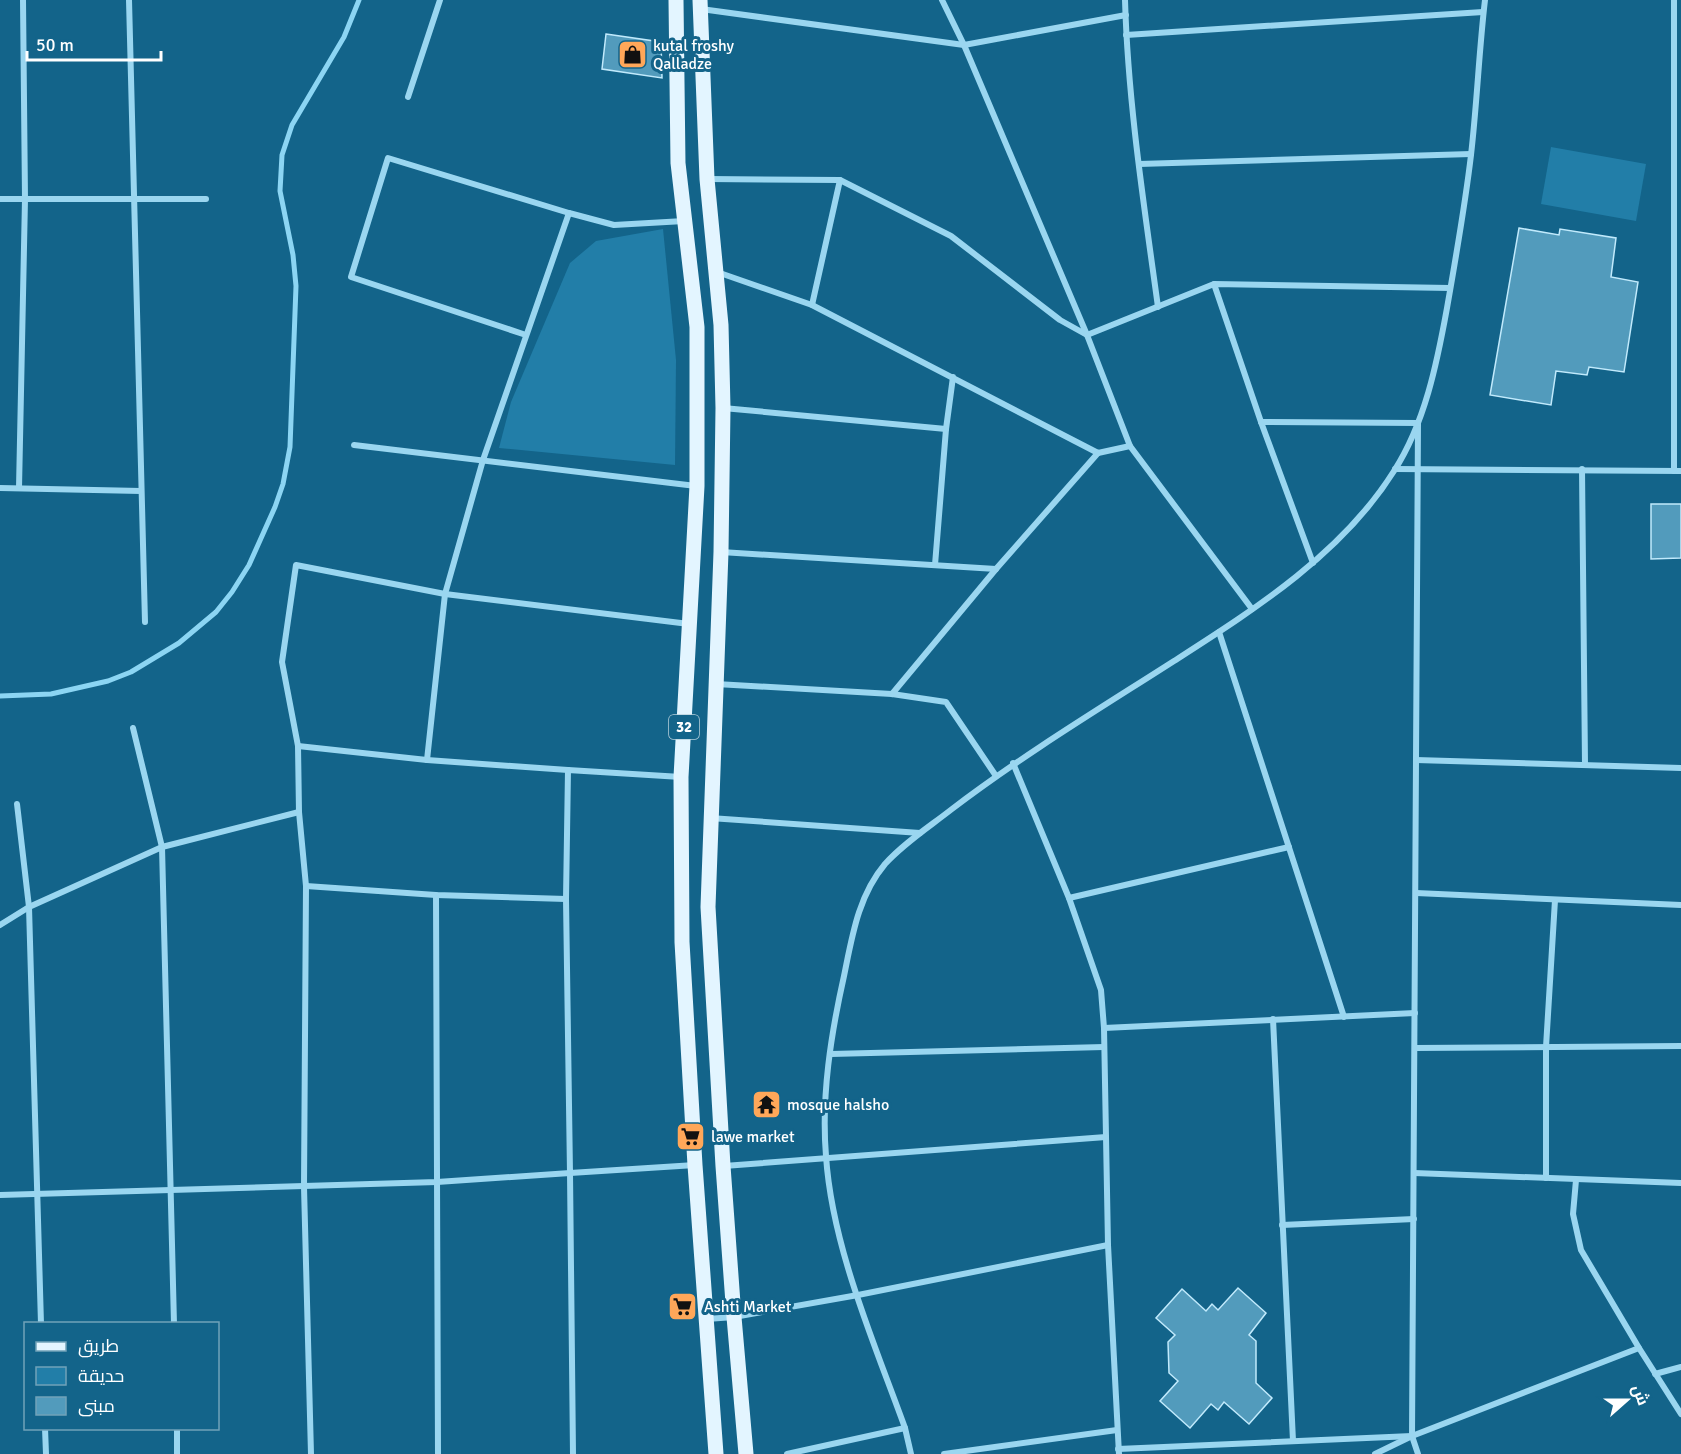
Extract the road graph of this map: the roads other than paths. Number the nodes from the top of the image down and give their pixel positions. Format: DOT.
graph roads {
  1 [pos="23,0"];
  2 [pos="129,0"];
  3 [pos="440,0"];
  4 [pos="676,0"];
  5 [pos="942,0"];
  6 [pos="1125,0"];
  7 [pos="1485,0"];
  8 [pos="1674,0"];
  9 [pos="700,4"];
  10 [pos="1483,12"];
  11 [pos="1126,15"];
  12 [pos="1126,35"];
  13 [pos="1678,40"];
  14 [pos="964,45"];
  15 [pos="408,97"];
  16 [pos="1471,154"];
  17 [pos="1139,164"];
  18 [pos="708,179"];
  19 [pos="840,180"];
  20 [pos="0,199"];
  21 [pos="25,199"];
  22 [pos="134,199"];
  23 [pos="206,199"];
  24 [pos="569,213"];
  25 [pos="684,221"];
  26 [pos="715,271"];
  27 [pos="1215,285"];
  28 [pos="1450,288"];
  29 [pos="812,305"];
  30 [pos="1158,307"];
  31 [pos="526,335"];
  32 [pos="1087,335"];
  33 [pos="1678,335"];
  34 [pos="953,377"];
  35 [pos="723,408"];
  36 [pos="1261,422"];
  37 [pos="1418,423"];
  38 [pos="945,429"];
  39 [pos="354,445"];
  40 [pos="1130,446"];
  41 [pos="1098,453"];
  42 [pos="483,460"];
  43 [pos="1418,469"];
  44 [pos="1395,470"];
  45 [pos="1581,470"];
  46 [pos="1677,471"];
  47 [pos="697,486"];
  48 [pos="0,488"];
  49 [pos="19,488"];
  50 [pos="141,491"];
  51 [pos="721,552"];
  52 [pos="1313,563"];
  53 [pos="936,565"];
  54 [pos="996,569"];
  55 [pos="445,594"];
  56 [pos="1252,609"];
  57 [pos="145,622"];
  58 [pos="690,624"];
  59 [pos="1219,632"];
  60 [pos="716,684"];
  61 [pos="892,694"];
  62 [pos="133,728"];
  63 [pos="298,746"];
  64 [pos="427,760"];
  65 [pos="1416,760"];
  66 [pos="1013,763"];
  67 [pos="1585,765"];
  68 [pos="1681,768"];
  69 [pos="568,770"];
  70 [pos="996,776"];
  71 [pos="681,777"];
  72 [pos="17,804"];
  73 [pos="298,812"];
  74 [pos="710,818"];
  75 [pos="921,833"];
  76 [pos="162,847"];
  77 [pos="1289,847"];
  78 [pos="306,886"];
  79 [pos="1416,893"];
  80 [pos="436,895"];
  81 [pos="1069,898"];
  82 [pos="566,899"];
  83 [pos="1555,900"];
  84 [pos="1681,905"];
  85 [pos="29,907"];
  86 [pos="0,925"];
  87 [pos="1415,1013"];
  88 [pos="1344,1017"];
  89 [pos="1273,1019"];
  90 [pos="1104,1028"];
  91 [pos="1681,1046"];
  92 [pos="1104,1047"];
  93 [pos="1546,1047"];
  94 [pos="1415,1048"];
  95 [pos="831,1054"];
  96 [pos="1106,1137"];
  97 [pos="826,1158"];
  98 [pos="695,1165"];
  99 [pos="723,1166"];
  100 [pos="570,1173"];
  101 [pos="1414,1173"];
  102 [pos="1546,1178"];
  103 [pos="1576,1180"];
  104 [pos="437,1182"];
  105 [pos="1681,1183"];
  106 [pos="304,1186"];
  107 [pos="170,1189"];
  108 [pos="36,1194"];
  109 [pos="0,1195"];
  110 [pos="1414,1219"];
  111 [pos="1282,1225"];
  112 [pos="1108,1245"];
  113 [pos="858,1295"];
  114 [pos="734,1317"];
  115 [pos="706,1320"];
  116 [pos="41,1322"];
  117 [pos="174,1322"];
  118 [pos="1639,1348"];
  119 [pos="1681,1367"];
  120 [pos="1655,1374"];
  121 [pos="1681,1414"];
  122 [pos="905,1428"];
  123 [pos="45,1430"];
  124 [pos="177,1430"];
  125 [pos="1117,1430"];
  126 [pos="1412,1436"];
  127 [pos="1293,1441"];
  128 [pos="1119,1451"];
  129 [pos="45,1454"];
  130 [pos="177,1454"];
  131 [pos="311,1454"];
  132 [pos="438,1454"];
  133 [pos="573,1454"];
  134 [pos="716,1454"];
  135 [pos="746,1454"];
  136 [pos="787,1454"];
  137 [pos="912,1454"];
  138 [pos="944,1454"];
  139 [pos="1375,1454"];
  140 [pos="1418,1454"];
  1 -- 21 [label="street"];
  2 -- 22 [label="street"];
  3 -- 15 [label="street"];
  4 -- 25 [label="main road, 32"];
  5 -- 14 [label="street"];
  6 -- 11 [label="street"];
  7 -- 10 [label="street"];
  8 -- 13 [label="street"];
  9 -- 14 [label="street"];
  9 -- 18 [label="main road, 32"];
  10 -- 12 [label="street"];
  10 -- 16 [label="street"];
  11 -- 12 [label="street"];
  11 -- 14 [label="street"];
  12 -- 17 [label="street"];
  13 -- 33 [label="street"];
  14 -- 32 [label="street"];
  16 -- 17 [label="street"];
  16 -- 28 [label="street"];
  17 -- 30 [label="street"];
  18 -- 19 [label="street"];
  18 -- 26 [label="main road, 32"];
  19 -- 29 [label="street"];
  19 -- 32 [label="street"];
  20 -- 21 [label="street"];
  21 -- 22 [label="street"];
  21 -- 49 [label="street"];
  22 -- 23 [label="street"];
  22 -- 50 [label="street"];
  24 -- 25 [label="street"];
  24 -- 31 [label="street"];
  24 -- 31 [label="street"];
  25 -- 47 [label="main road, 32"];
  26 -- 29 [label="street"];
  26 -- 35 [label="main road, 32"];
  27 -- 28 [label="street"];
  27 -- 30 [label="street"];
  27 -- 36 [label="street"];
  28 -- 37 [label="street"];
  29 -- 34 [label="street"];
  30 -- 32 [label="street"];
  31 -- 42 [label="street"];
  32 -- 40 [label="street"];
  33 -- 46 [label="street"];
  34 -- 38 [label="street"];
  34 -- 41 [label="street"];
  35 -- 38 [label="street"];
  35 -- 51 [label="main road, 32"];
  36 -- 37 [label="street"];
  36 -- 52 [label="street"];
  37 -- 43 [label="street"];
  37 -- 44 [label="street"];
  38 -- 53 [label="street"];
  39 -- 42 [label="street"];
  40 -- 41 [label="street"];
  40 -- 56 [label="street"];
  41 -- 54 [label="street"];
  42 -- 47 [label="street"];
  42 -- 55 [label="street"];
  43 -- 44 [label="street"];
  43 -- 45 [label="street"];
  43 -- 65 [label="street"];
  44 -- 52 [label="street"];
  45 -- 46 [label="street"];
  45 -- 67 [label="street"];
  47 -- 58 [label="main road, 32"];
  48 -- 49 [label="street"];
  49 -- 50 [label="street"];
  50 -- 57 [label="street"];
  51 -- 53 [label="street"];
  51 -- 60 [label="main road, 32"];
  52 -- 56 [label="street"];
  53 -- 54 [label="street"];
  54 -- 61 [label="street"];
  55 -- 58 [label="street"];
  55 -- 63 [label="street"];
  55 -- 64 [label="street"];
  56 -- 59 [label="street"];
  58 -- 71 [label="main road, 32"];
  59 -- 66 [label="street"];
  59 -- 77 [label="street"];
  60 -- 61 [label="street"];
  60 -- 74 [label="main road, 32"];
  61 -- 70 [label="street"];
  62 -- 76 [label="street"];
  63 -- 64 [label="street"];
  63 -- 73 [label="street"];
  64 -- 69 [label="street"];
  65 -- 67 [label="street"];
  65 -- 79 [label="street"];
  66 -- 70 [label="street"];
  66 -- 81 [label="street"];
  67 -- 68 [label="street"];
  69 -- 71 [label="street"];
  69 -- 82 [label="street"];
  70 -- 75 [label="street"];
  71 -- 98 [label="main road, 32"];
  72 -- 85 [label="street"];
  73 -- 76 [label="street"];
  73 -- 78 [label="street"];
  74 -- 75 [label="street"];
  74 -- 99 [label="main road, 32"];
  75 -- 95 [label="street"];
  76 -- 85 [label="street"];
  76 -- 107 [label="street"];
  77 -- 81 [label="street"];
  77 -- 88 [label="street"];
  78 -- 80 [label="street"];
  78 -- 106 [label="street"];
  79 -- 83 [label="street"];
  79 -- 87 [label="street"];
  80 -- 82 [label="street"];
  80 -- 104 [label="street"];
  81 -- 90 [label="street"];
  82 -- 100 [label="street"];
  83 -- 84 [label="street"];
  83 -- 93 [label="street"];
  85 -- 86 [label="street"];
  85 -- 108 [label="street"];
  87 -- 88 [label="street"];
  87 -- 94 [label="street"];
  88 -- 89 [label="street"];
  89 -- 90 [label="street"];
  89 -- 111 [label="street"];
  90 -- 92 [label="street"];
  91 -- 93 [label="street"];
  92 -- 95 [label="street"];
  92 -- 96 [label="street"];
  93 -- 94 [label="street"];
  93 -- 102 [label="street"];
  94 -- 101 [label="street"];
  95 -- 97 [label="street"];
  96 -- 97 [label="street"];
  96 -- 112 [label="street"];
  97 -- 99 [label="street"];
  97 -- 113 [label="street"];
  98 -- 100 [label="street"];
  98 -- 115 [label="main road, 32"];
  99 -- 114 [label="main road, 32"];
  100 -- 104 [label="street"];
  100 -- 133 [label="street"];
  101 -- 102 [label="street"];
  101 -- 110 [label="street"];
  102 -- 103 [label="street"];
  103 -- 105 [label="street"];
  103 -- 118 [label="street"];
  104 -- 106 [label="street"];
  104 -- 132 [label="street"];
  106 -- 107 [label="street"];
  106 -- 131 [label="street"];
  107 -- 108 [label="street"];
  107 -- 117 [label="street"];
  108 -- 109 [label="street"];
  108 -- 116 [label="street"];
  110 -- 111 [label="street"];
  110 -- 126 [label="street"];
  111 -- 127 [label="street"];
  112 -- 113 [label="street"];
  112 -- 125 [label="street"];
  113 -- 114 [label="street"];
  113 -- 122 [label="street"];
  114 -- 115 [label="street"];
  114 -- 135 [label="main road, 32"];
  115 -- 134 [label="main road, 32"];
  118 -- 120 [label="street"];
  118 -- 126 [label="street"];
  119 -- 120 [label="street"];
  120 -- 121 [label="street"];
  122 -- 136 [label="street"];
  122 -- 137 [label="street"];
  123 -- 129 [label="street"];
  124 -- 130 [label="street"];
  125 -- 128 [label="street"];
  125 -- 138 [label="street"];
  126 -- 127 [label="street"];
  126 -- 139 [label="street"];
  126 -- 140 [label="street"];
  127 -- 128 [label="street"];
}
